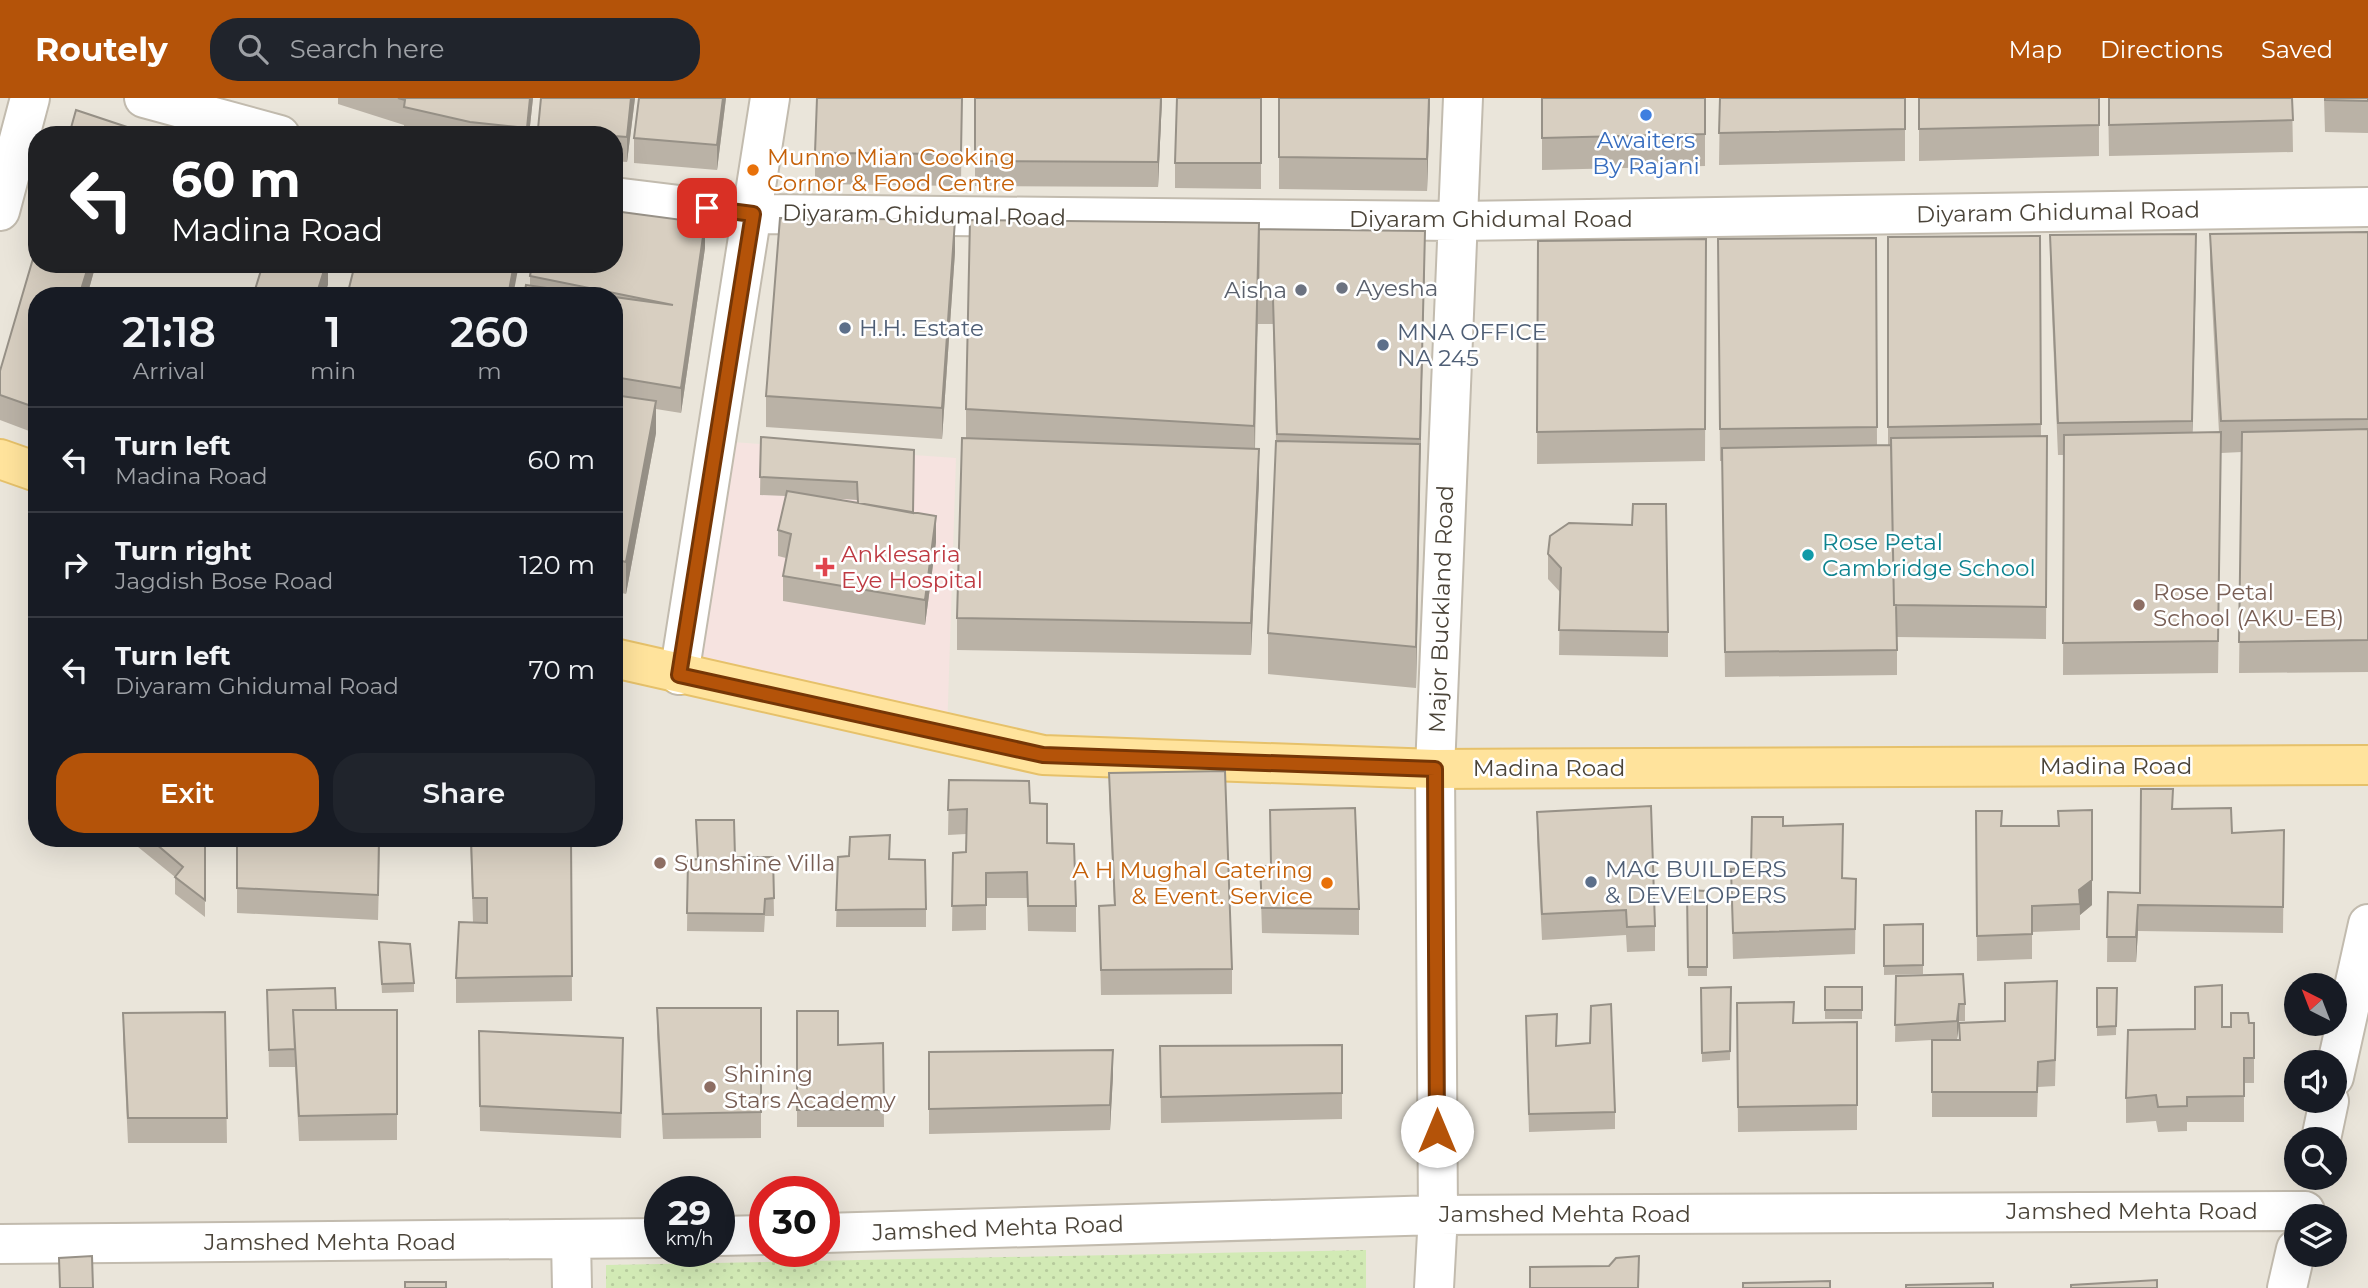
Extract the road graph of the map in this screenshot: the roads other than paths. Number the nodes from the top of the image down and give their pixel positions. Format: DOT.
graph roads {
  1 [pos="30,98"];
  2 [pos="144,98"];
  3 [pos="770,98"];
  4 [pos="1463,98"];
  5 [pos="247,126"];
  6 [pos="623,198"];
  7 [pos="2368,207"];
  8 [pos="0,211"];
  9 [pos="753,214"];
  10 [pos="1458,221"];
  11 [pos="0,459"];
  12 [pos="28,469"];
  13 [pos="623,660"];
  14 [pos="679,675"];
  15 [pos="2368,765"];
  16 [pos="1435,769"];
  17 [pos="2368,924"];
  18 [pos="2340,1050"];
  19 [pos="2307,1202"];
  20 [pos="1438,1215"];
  21 [pos="840,1233"];
  22 [pos="644,1239"];
  23 [pos="571,1241"];
  24 [pos="0,1244"];
  25 [pos="2292,1267"];
  26 [pos="572,1288"];
  27 [pos="1434,1288"];
  28 [pos="2287,1288"];
  1 -- 8 [label="street"];
  2 -- 5 [label="street"];
  3 -- 9 [label="street"];
  4 -- 10 [label="street, Major Buckland Road"];
  6 -- 9 [label="street, Diyaram Ghidumal Road"];
  7 -- 10 [label="street, Diyaram Ghidumal Road"];
  9 -- 10 [label="street, Diyaram Ghidumal Road"];
  9 -- 14 [label="street"];
  10 -- 16 [label="street, Major Buckland Road"];
  11 -- 12 [label="main road"];
  13 -- 14 [label="main road, Madina Road"];
  14 -- 16 [label="main road, Madina Road"];
  15 -- 16 [label="main road, Madina Road"];
  16 -- 20 [label="street, Major Buckland Road"];
  17 -- 18 [label="street"];
  19 -- 20 [label="street, Jamshed Mehta Road"];
  20 -- 21 [label="street, Jamshed Mehta Road"];
  20 -- 27 [label="street, Major Buckland Road"];
  22 -- 23 [label="street, Jamshed Mehta Road"];
  23 -- 24 [label="street, Jamshed Mehta Road"];
  23 -- 26 [label="street"];
  25 -- 28 [label="street"];
}
